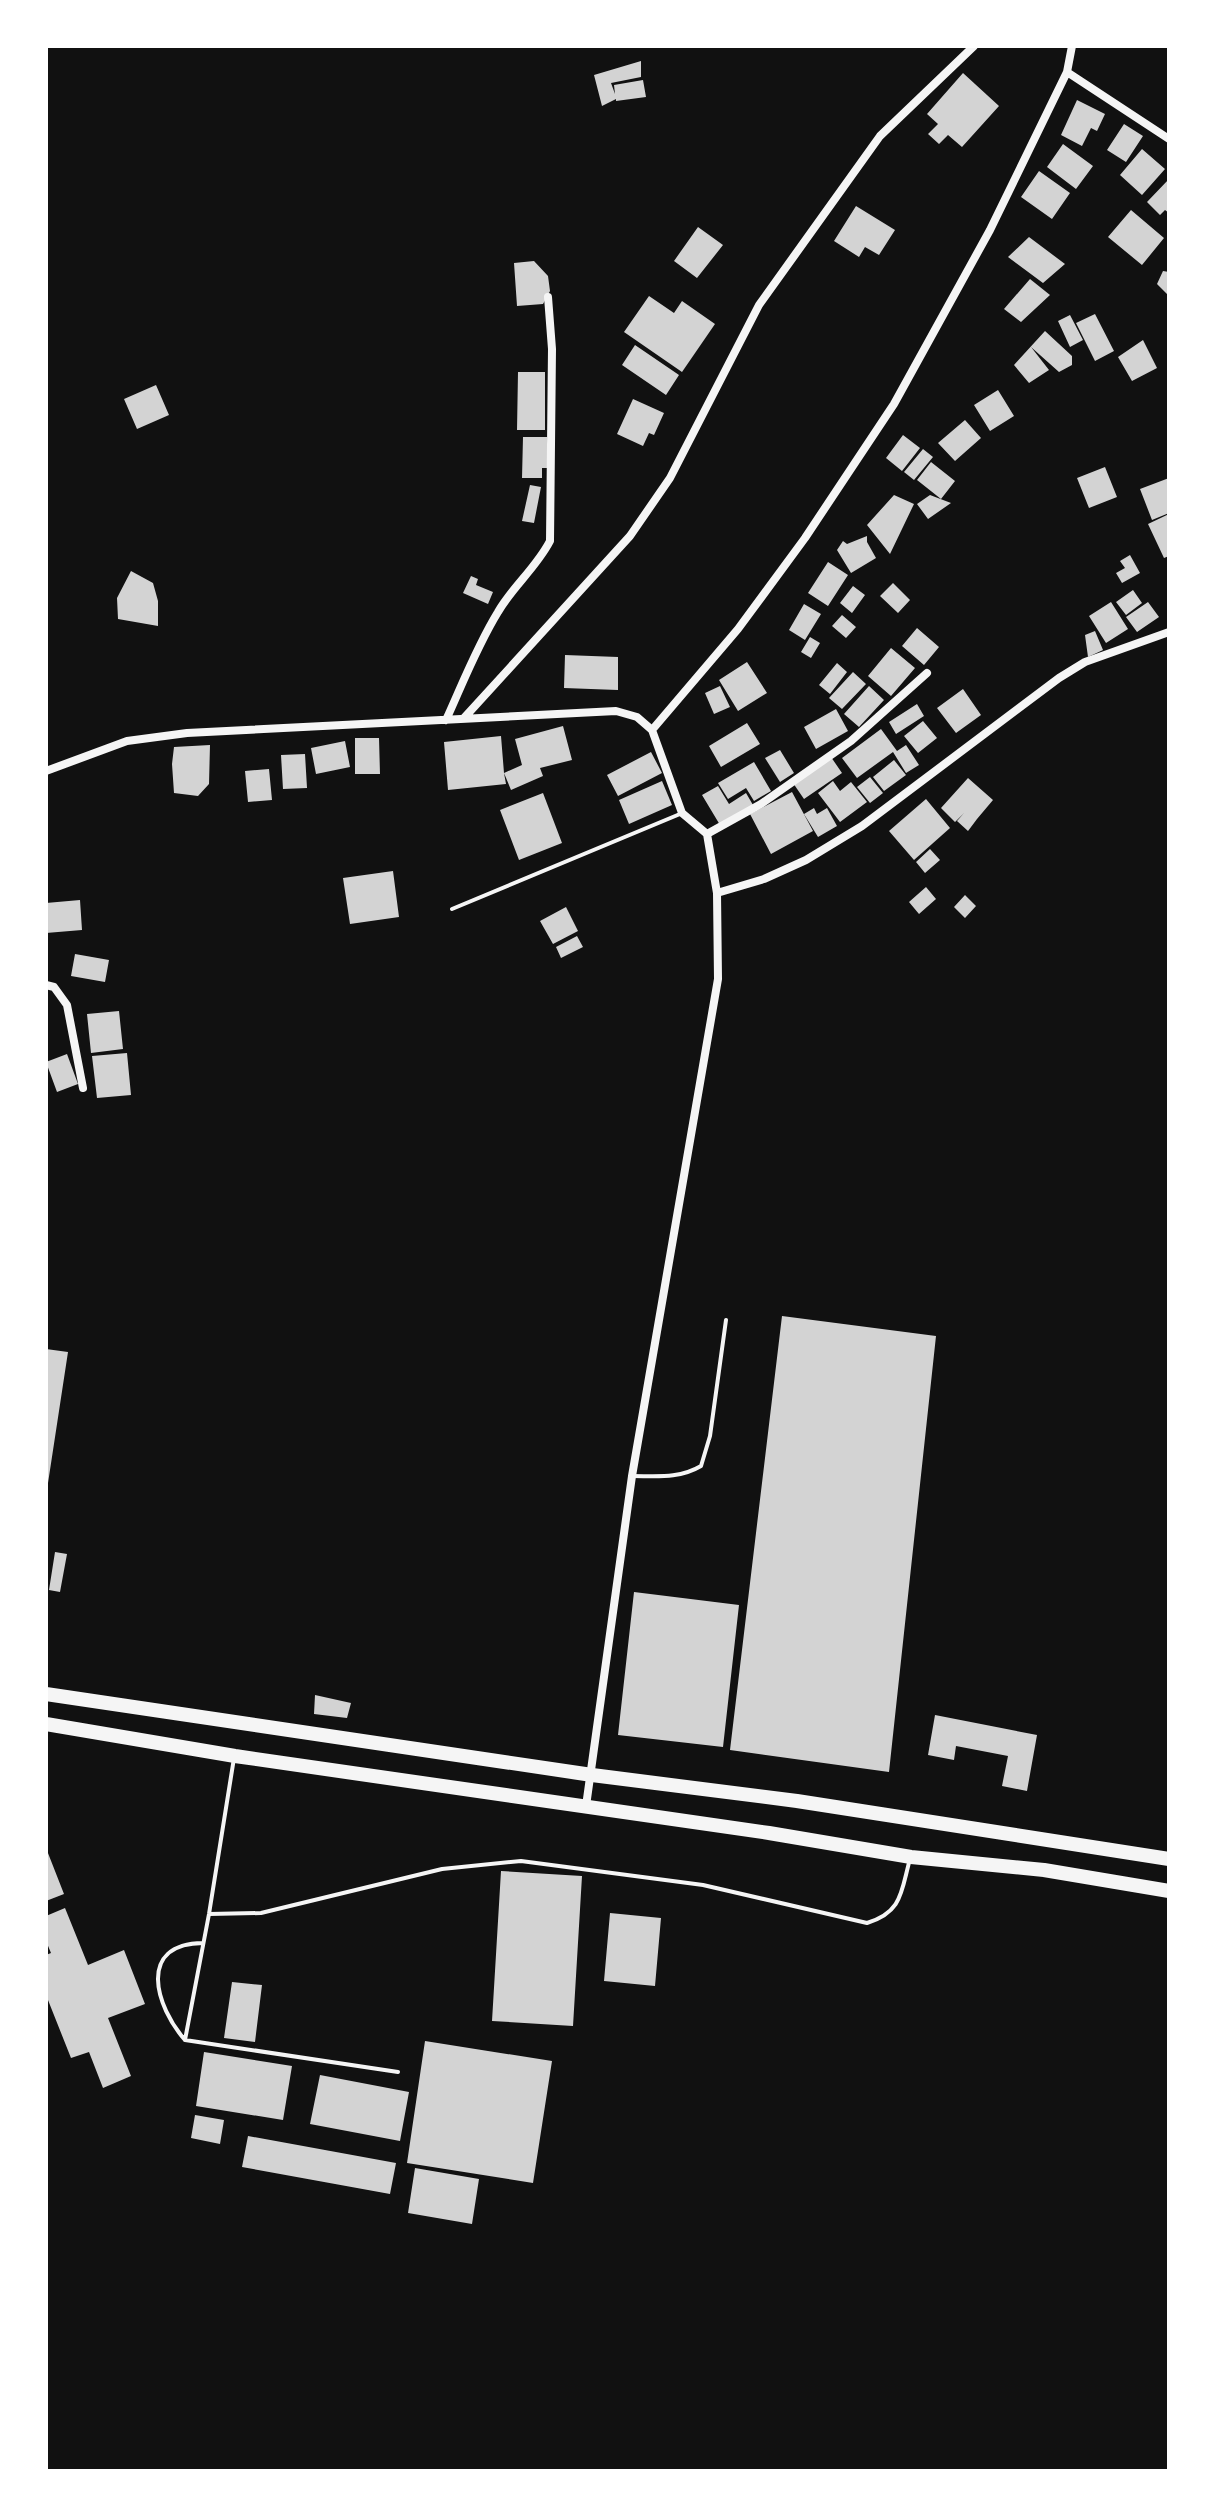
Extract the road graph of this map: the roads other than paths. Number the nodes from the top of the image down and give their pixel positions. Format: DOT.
graph roads {
  1 [pos="974,46"];
  2 [pos="1072,46"];
  3 [pos="1067,72"];
  4 [pos="1169,139"];
  5 [pos="548,297"];
  6 [pos="1169,632"];
  7 [pos="927,673"];
  8 [pos="464,718"];
  9 [pos="446,720"];
  10 [pos="652,730"];
  11 [pos="46,771"];
  12 [pos="682,813"];
  13 [pos="707,834"];
  14 [pos="717,893"];
  15 [pos="452,909"];
  16 [pos="46,985"];
  17 [pos="83,1088"];
  18 [pos="726,1320"];
  19 [pos="632,1476"];
  20 [pos="46,1694"];
  21 [pos="46,1724"];
  22 [pos="235,1756"];
  23 [pos="592,1775"];
  24 [pos="586,1806"];
  25 [pos="911,1857"];
  26 [pos="1169,1859"];
  27 [pos="1169,1891"];
  28 [pos="209,1914"];
  29 [pos="203,1943"];
  30 [pos="185,2040"];
  31 [pos="398,2072"];
  1 -- 8 [label="street"];
  2 -- 3 [label="street"];
  3 -- 4 [label="street"];
  3 -- 10 [label="street"];
  5 -- 9 [label="street"];
  6 -- 14 [label="street"];
  7 -- 13 [label="street"];
  8 -- 9 [label="street"];
  8 -- 10 [label="street"];
  9 -- 11 [label="street"];
  10 -- 12 [label="street"];
  12 -- 13 [label="street"];
  12 -- 15 [label="lane"];
  13 -- 14 [label="street"];
  14 -- 19 [label="street"];
  16 -- 17 [label="street"];
  18 -- 19 [label="lane"];
  19 -- 23 [label="street"];
  20 -- 23 [label="highway"];
  21 -- 22 [label="highway"];
  22 -- 24 [label="highway"];
  22 -- 28 [label="lane"];
  23 -- 24 [label="street"];
  23 -- 26 [label="highway"];
  24 -- 25 [label="highway"];
  25 -- 27 [label="highway"];
  25 -- 28 [label="lane"];
  28 -- 29 [label="lane"];
  29 -- 30 [label="lane"];
  29 -- 30 [label="lane"];
  30 -- 31 [label="lane"];
}
